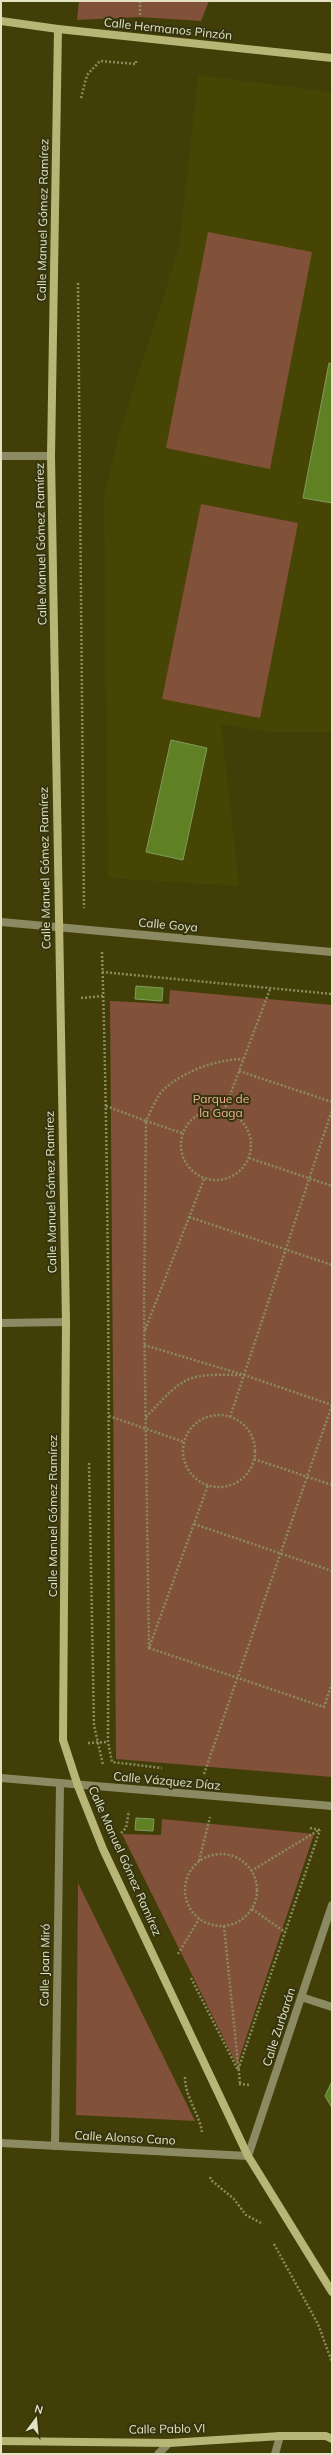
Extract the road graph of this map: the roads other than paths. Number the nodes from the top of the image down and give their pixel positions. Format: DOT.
graph roads {
  1 [pos="1,21"];
  2 [pos="58,29"];
  3 [pos="332,58"];
  4 [pos="1,456"];
  5 [pos="51,456"];
  6 [pos="1,922"];
  7 [pos="58,927"];
  8 [pos="332,952"];
  9 [pos="66,1322"];
  10 [pos="1,1323"];
  11 [pos="1,1778"];
  12 [pos="60,1784"];
  13 [pos="78,1786"];
  14 [pos="332,1806"];
  15 [pos="332,1904"];
  16 [pos="302,1997"];
  17 [pos="332,2007"];
  18 [pos="1,2143"];
  19 [pos="55,2146"];
  20 [pos="248,2156"];
  21 [pos="332,2292"];
  22 [pos="280,2436"];
  23 [pos="332,2439"];
  24 [pos="1,2441"];
  25 [pos="169,2442"];
  26 [pos="158,2454"];
  27 [pos="275,2454"];
  1 -- 2 [label="street, Calle Hermanos Pinzón"];
  2 -- 3 [label="street, Calle Hermanos Pinzón"];
  2 -- 5 [label="street, Calle Manuel Gómez Ramírez"];
  4 -- 5 [label="street"];
  5 -- 7 [label="street, Calle Manuel Gómez Ramírez"];
  6 -- 7 [label="street, Calle Goya"];
  7 -- 8 [label="street, Calle Goya"];
  7 -- 9 [label="street, Calle Manuel Gómez Ramírez"];
  9 -- 10 [label="street"];
  9 -- 13 [label="street, Calle Manuel Gómez Ramírez"];
  11 -- 12 [label="street, Calle Vázquez Díaz"];
  12 -- 13 [label="street, Calle Vázquez Díaz"];
  12 -- 19 [label="street, Calle Joan Miró"];
  13 -- 14 [label="street, Calle Vázquez Díaz"];
  13 -- 20 [label="street, Calle Manuel Gómez Ramírez"];
  15 -- 16 [label="street, Calle Zurbarán"];
  16 -- 17 [label="street"];
  16 -- 20 [label="street, Calle Zurbarán"];
  18 -- 19 [label="street, Calle Alonso Cano"];
  19 -- 20 [label="street, Calle Alonso Cano"];
  20 -- 21 [label="street, Calle Manuel Gómez Ramírez"];
  22 -- 23 [label="street, Calle Pablo VI"];
  22 -- 25 [label="street, Calle Pablo VI"];
  22 -- 27 [label="street"];
  24 -- 25 [label="street, Calle Pablo VI"];
  25 -- 26 [label="street"];
}
